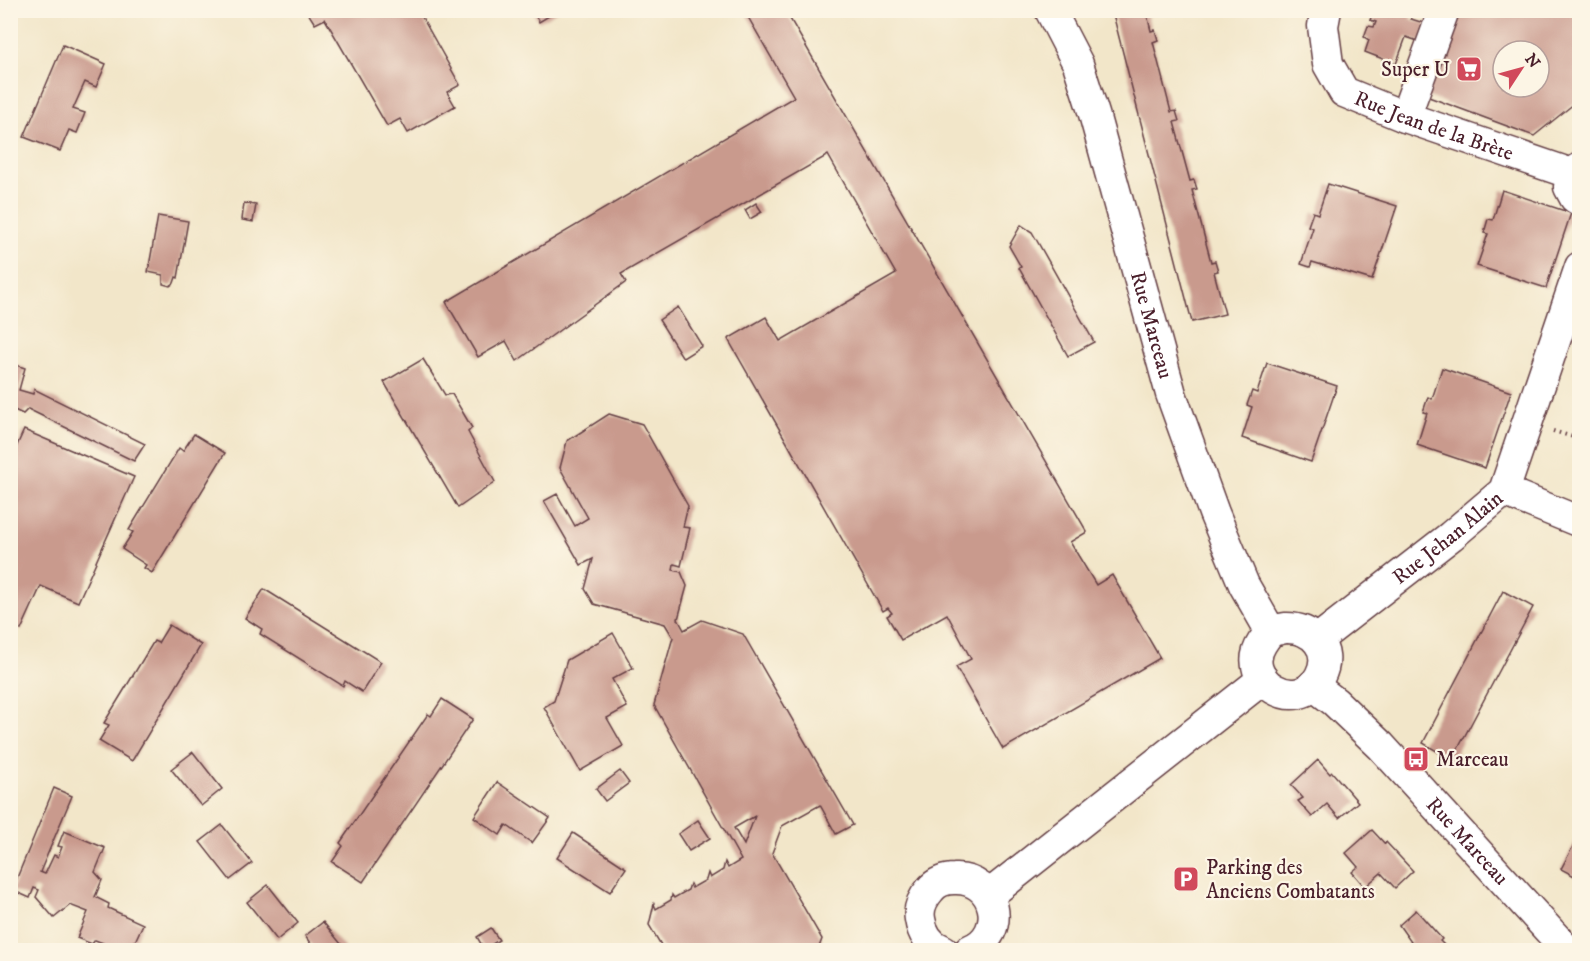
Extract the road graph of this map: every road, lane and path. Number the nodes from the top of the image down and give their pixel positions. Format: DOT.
graph roads {
  1 [pos="1050,10"];
  2 [pos="1326,10"];
  3 [pos="1443,10"];
  4 [pos="1405,117"];
  5 [pos="1577,181"];
  6 [pos="1580,267"];
  7 [pos="1504,491"];
  8 [pos="1580,522"];
  9 [pos="1580,571"];
  10 [pos="1575,581"];
  11 [pos="1271,632"];
  12 [pos="1317,640"];
  13 [pos="1263,679"];
  14 [pos="1313,685"];
  15 [pos="989,896"];
  16 [pos="931,948"];
  17 [pos="976,949"];
  18 [pos="1567,951"];
  1 -- 11 [label="street, Rue Marceau"];
  2 -- 4 [label="street, Rue Jean de la Brète"];
  3 -- 4 [label="street"];
  4 -- 5 [label="street, Rue Jean de la Brète"];
  6 -- 7 [label="street, Rue Jehan Alain"];
  7 -- 8 [label="street"];
  7 -- 12 [label="street, Rue Jehan Alain"];
  9 -- 10 [label="path"];
  11 -- 12 [label="street"];
  11 -- 13 [label="street"];
  12 -- 14 [label="street"];
  13 -- 14 [label="street"];
  13 -- 15 [label="street"];
  14 -- 18 [label="street, Rue Marceau"];
  15 -- 16 [label="street"];
  15 -- 17 [label="street"];
}
